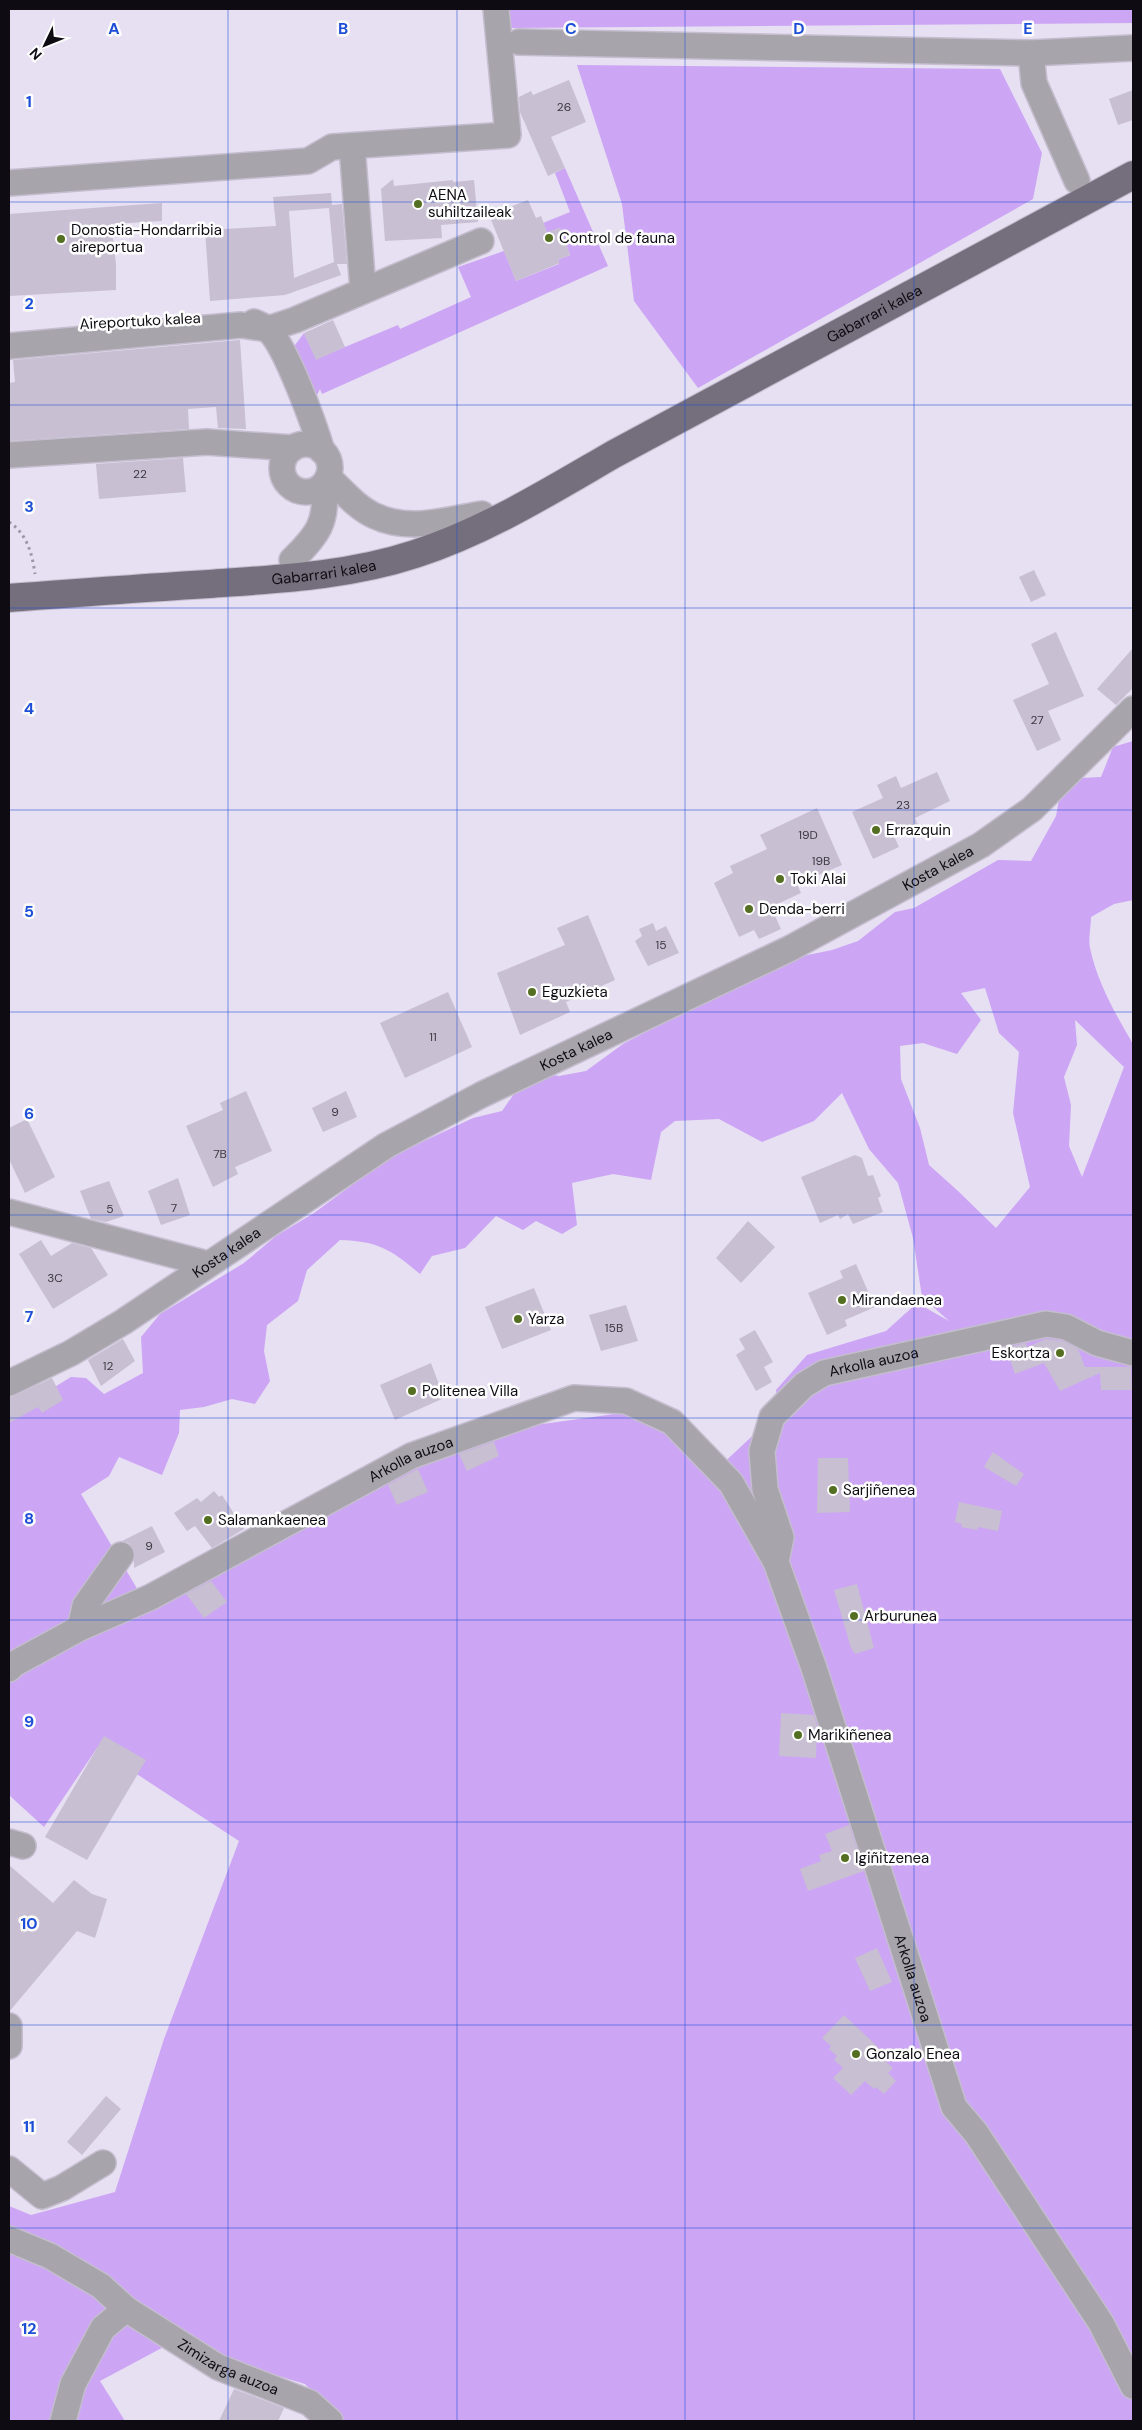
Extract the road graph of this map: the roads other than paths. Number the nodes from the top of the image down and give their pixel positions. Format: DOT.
graph roads {
  1 [pos="496,9"];
  2 [pos="520,42"];
  3 [pos="1133,48"];
  4 [pos="1031,54"];
  5 [pos="352,146"];
  6 [pos="1133,175"];
  7 [pos="1077,182"];
  8 [pos="9,183"];
  9 [pos="481,241"];
  10 [pos="364,290"];
  11 [pos="9,328"];
  12 [pos="268,329"];
  13 [pos="9,346"];
  14 [pos="293,448"];
  15 [pos="322,451"];
  16 [pos="614,454"];
  17 [pos="9,455"];
  18 [pos="326,481"];
  19 [pos="482,514"];
  20 [pos="292,560"];
  21 [pos="22,580"];
  22 [pos="188,585"];
  23 [pos="9,598"];
  24 [pos="1133,709"];
  25 [pos="9,1212"];
  26 [pos="208,1264"];
  27 [pos="1133,1353"];
  28 [pos="9,1383"];
  29 [pos="121,1555"];
  30 [pos="776,1562"];
  31 [pos="80,1628"];
  32 [pos="9,1669"];
  33 [pos="9,2026"];
  34 [pos="9,2046"];
  35 [pos="104,2164"];
  36 [pos="9,2169"];
  37 [pos="9,2239"];
  38 [pos="126,2309"];
  39 [pos="1133,2386"];
  40 [pos="64,2417"];
  41 [pos="330,2421"];
  1 -- 5 [label="street"];
  2 -- 4 [label="street"];
  3 -- 4 [label="street"];
  4 -- 7 [label="street"];
  5 -- 8 [label="street"];
  5 -- 10 [label="street"];
  6 -- 16 [label="main road, Gabarrari kalea"];
  9 -- 10 [label="street"];
  10 -- 12 [label="street"];
  11 -- 12 [label="street, Aireportuko kalea"];
  12 -- 13 [label="street, Aireportuko kalea"];
  12 -- 15 [label="street"];
  14 -- 15 [label="street"];
  14 -- 17 [label="street"];
  14 -- 18 [label="street"];
  15 -- 18 [label="street"];
  16 -- 19 [label="main road, Gabarrari kalea"];
  16 -- 22 [label="main road, Gabarrari kalea"];
  18 -- 19 [label="street, Gabarrari kalea"];
  18 -- 20 [label="street"];
  19 -- 20 [label="main road, Gabarrari kalea"];
  20 -- 21 [label="main road, Gabarrari kalea"];
  20 -- 22 [label="main road"];
  22 -- 23 [label="main road, Gabarrari kalea"];
  24 -- 26 [label="street, Kosta kalea"];
  25 -- 26 [label="street"];
  26 -- 28 [label="street, Kosta kalea"];
  27 -- 30 [label="street, Arkolla auzoa"];
  29 -- 31 [label="street"];
  30 -- 31 [label="street, Arkolla auzoa"];
  30 -- 39 [label="street, Arkolla auzoa"];
  31 -- 32 [label="street, Arkolla auzoa"];
  33 -- 34 [label="street"];
  35 -- 36 [label="street"];
  37 -- 38 [label="street, Zimizarga auzoa"];
  38 -- 40 [label="street"];
  38 -- 41 [label="street, Zimizarga auzoa"];
}
